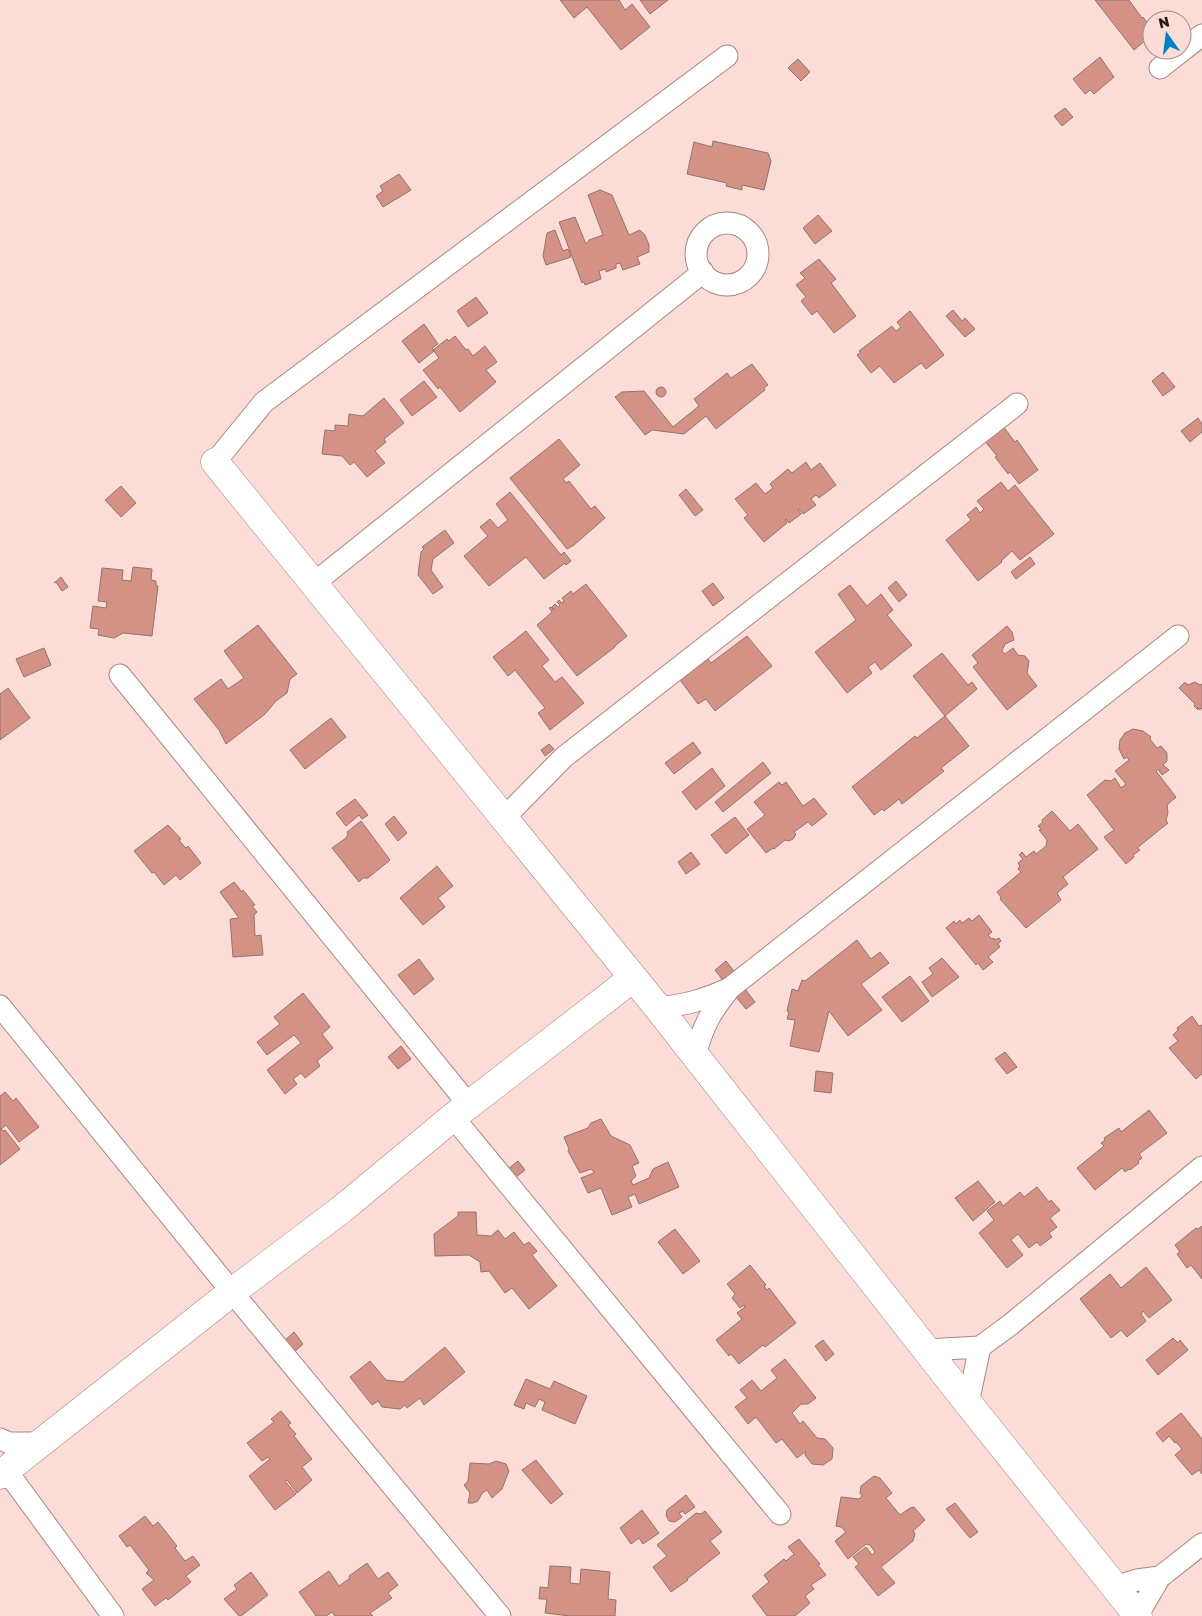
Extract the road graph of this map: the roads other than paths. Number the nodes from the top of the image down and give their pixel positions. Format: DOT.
graph roads {
  1 [pos="1202,35"];
  2 [pos="727,56"];
  3 [pos="1160,68"];
  4 [pos="703,272"];
  5 [pos="1017,404"];
  6 [pos="215,462"];
  7 [pos="313,584"];
  8 [pos="1178,636"];
  9 [pos="120,675"];
  10 [pos="504,818"];
  11 [pos="633,978"];
  12 [pos="730,988"];
  13 [pos="0,1006"];
  14 [pos="658,1008"];
  15 [pos="695,1055"];
  16 [pos="461,1111"];
  17 [pos="1202,1167"];
  18 [pos="232,1292"];
  19 [pos="980,1347"];
  20 [pos="926,1350"];
  21 [pos="968,1403"];
  22 [pos="0,1440"];
  23 [pos="39,1443"];
  24 [pos="3,1473"];
  25 [pos="780,1514"];
  26 [pos="1202,1544"];
  27 [pos="1160,1577"];
  28 [pos="1115,1587"];
  29 [pos="112,1616"];
  30 [pos="500,1616"];
  31 [pos="1137,1616"];
  1 -- 3 [label="street"];
  2 -- 6 [label="street"];
  4 -- 7 [label="street"];
  5 -- 10 [label="street"];
  6 -- 7 [label="street"];
  7 -- 10 [label="street"];
  8 -- 12 [label="street"];
  9 -- 16 [label="street"];
  10 -- 11 [label="street"];
  11 -- 14 [label="street"];
  11 -- 16 [label="street"];
  12 -- 14 [label="street"];
  12 -- 15 [label="street"];
  13 -- 18 [label="street"];
  14 -- 15 [label="street"];
  15 -- 20 [label="street"];
  16 -- 18 [label="street"];
  16 -- 25 [label="street"];
  17 -- 19 [label="street"];
  18 -- 23 [label="street"];
  18 -- 30 [label="street"];
  19 -- 20 [label="street"];
  19 -- 21 [label="street"];
  20 -- 21 [label="street"];
  21 -- 28 [label="street"];
  22 -- 23 [label="street"];
  23 -- 24 [label="street"];
  24 -- 29 [label="street"];
  26 -- 27 [label="street"];
  27 -- 28 [label="street"];
  27 -- 31 [label="street"];
  28 -- 31 [label="street"];
}
